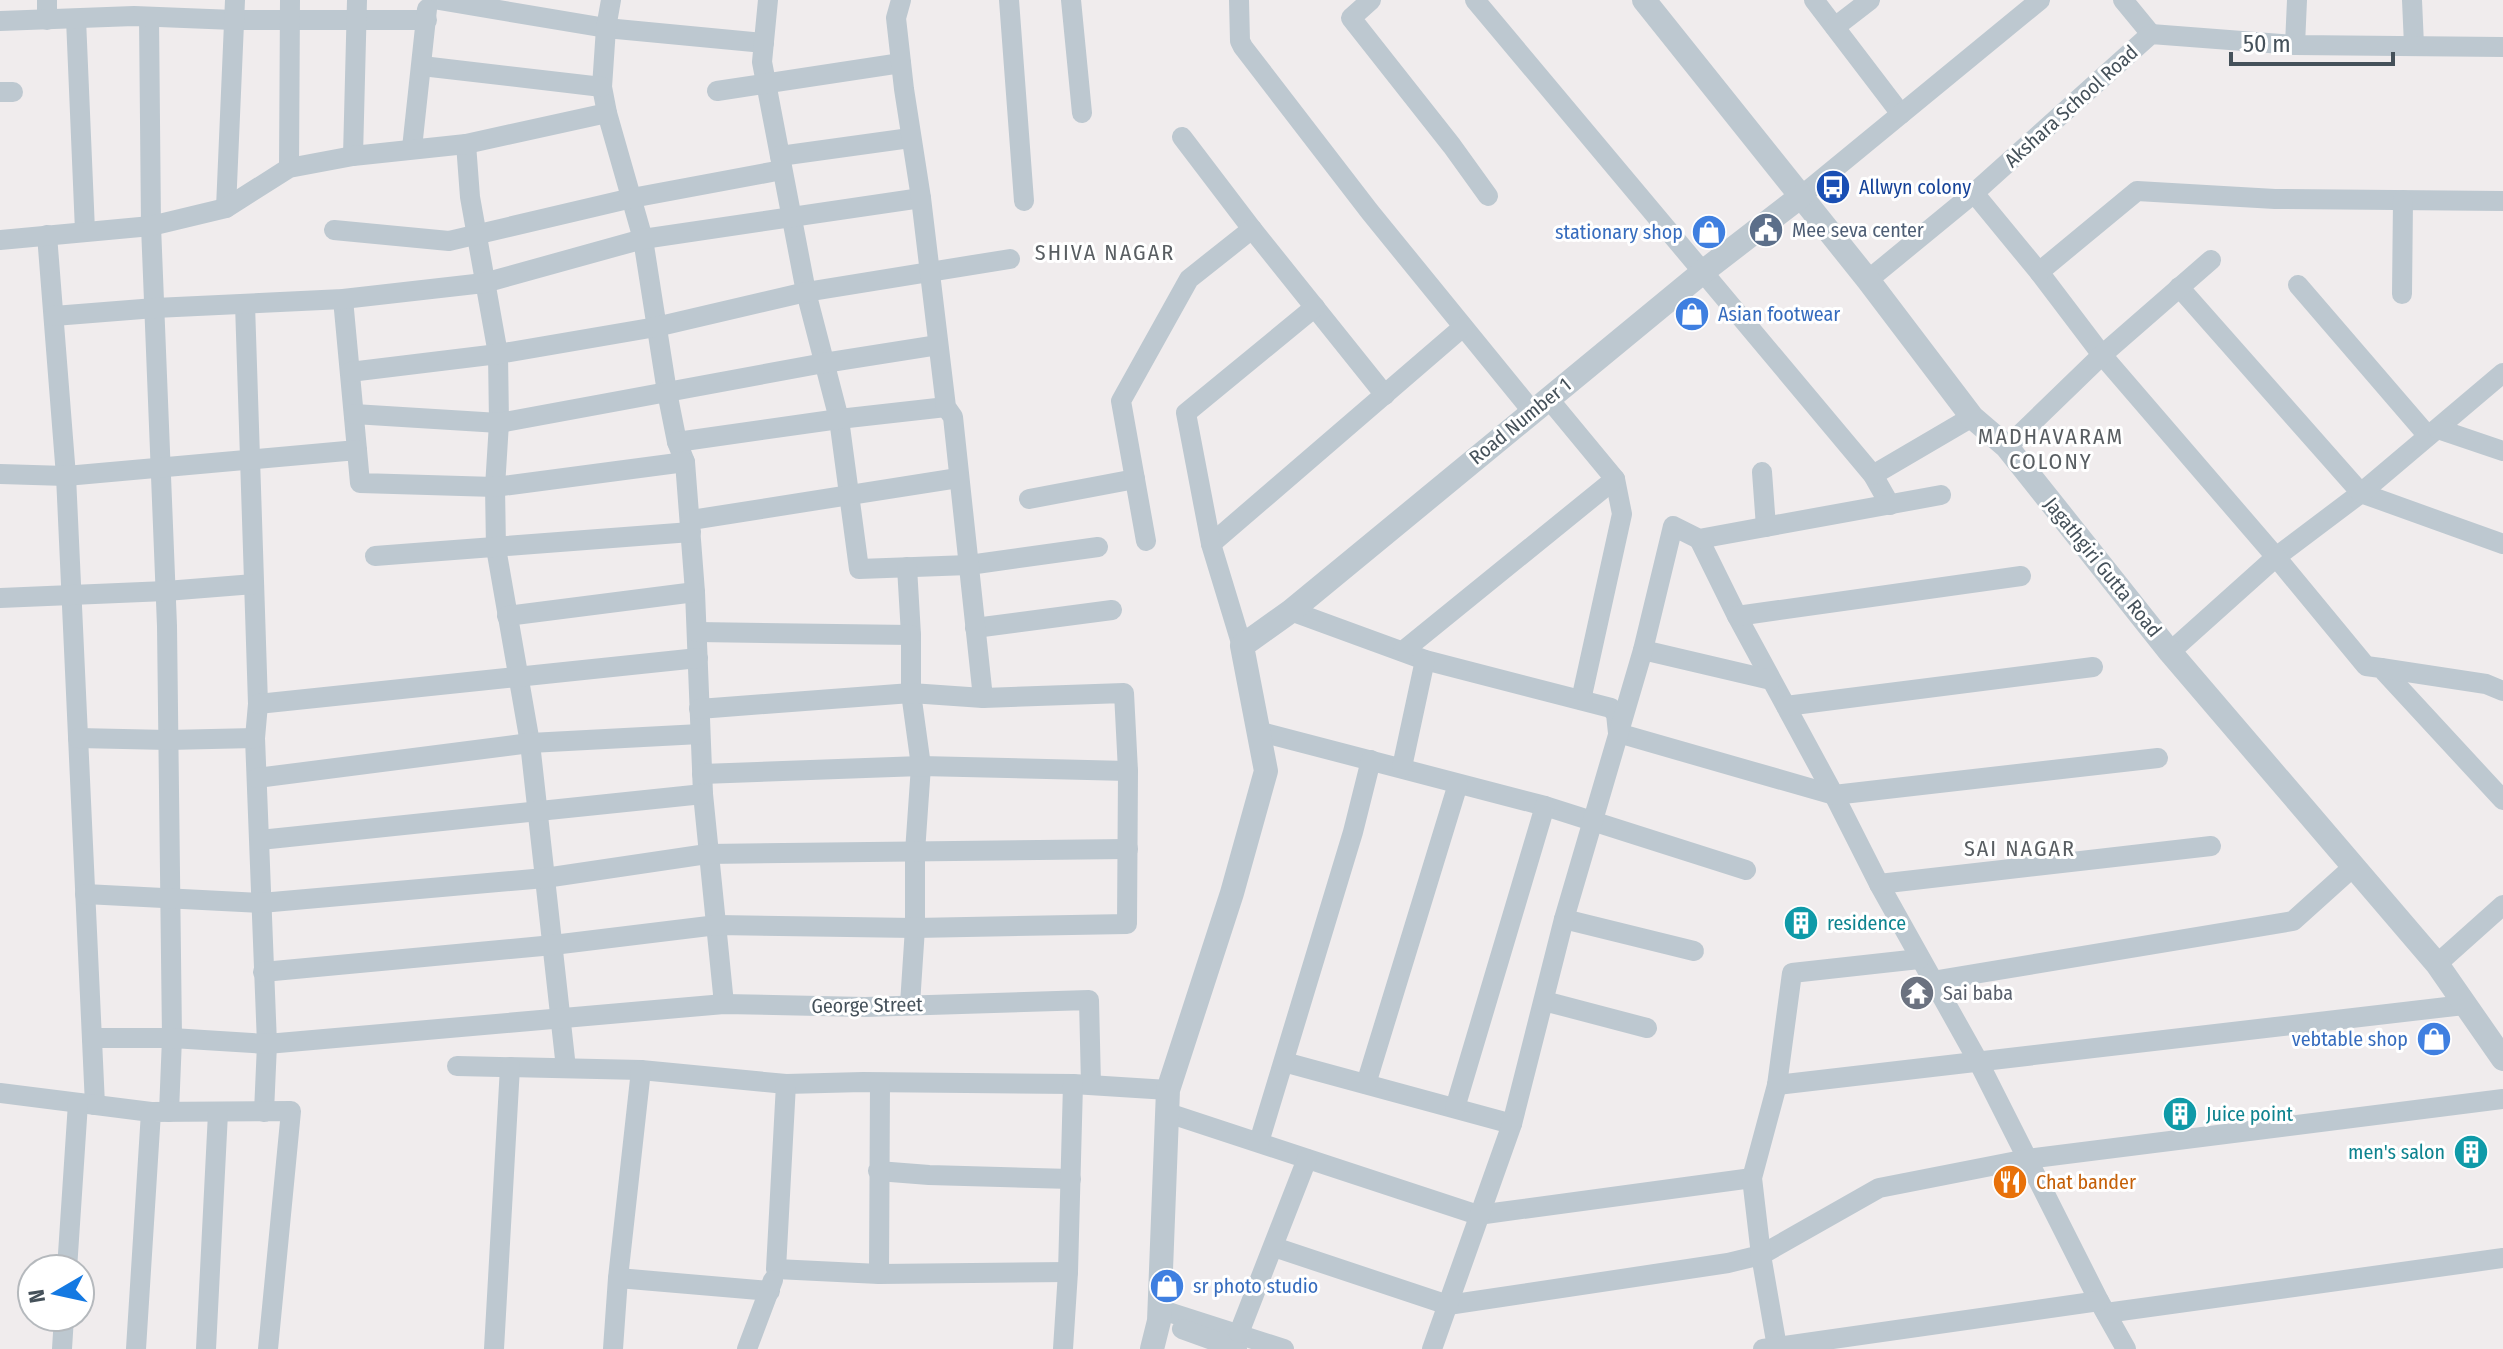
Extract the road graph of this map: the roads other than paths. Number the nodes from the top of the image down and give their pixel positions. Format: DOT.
graph roads {
  1 [pos="439,0"];
  2 [pos="611,0"];
  3 [pos="768,0"];
  4 [pos="901,0"];
  5 [pos="1009,0"];
  6 [pos="1071,0"];
  7 [pos="1239,0"];
  8 [pos="1371,0"];
  9 [pos="1475,0"];
  10 [pos="1644,0"];
  11 [pos="1814,0"];
  12 [pos="1870,0"];
  13 [pos="2040,0"];
  14 [pos="2123,0"];
  15 [pos="2297,0"];
  16 [pos="2412,0"];
  17 [pos="112,9"];
  18 [pos="47,10"];
  19 [pos="234,10"];
  20 [pos="290,10"];
  21 [pos="356,10"];
  22 [pos="427,10"];
  23 [pos="161,11"];
  24 [pos="76,19"];
  25 [pos="0,21"];
  26 [pos="1835,27"];
  27 [pos="606,28"];
  28 [pos="2151,34"];
  29 [pos="764,43"];
  30 [pos="2295,45"];
  31 [pos="2414,45"];
  32 [pos="2503,47"];
  33 [pos="901,63"];
  34 [pos="422,66"];
  35 [pos="766,83"];
  36 [pos="602,87"];
  37 [pos="717,91"];
  38 [pos="607,113"];
  39 [pos="1082,113"];
  40 [pos="1901,114"];
  41 [pos="1182,137"];
  42 [pos="910,138"];
  43 [pos="466,144"];
  44 [pos="412,148"];
  45 [pos="353,156"];
  46 [pos="781,163"];
  47 [pos="289,168"];
  48 [pos="1974,193"];
  49 [pos="1488,196"];
  50 [pos="1800,197"];
  51 [pos="632,198"];
  52 [pos="921,198"];
  53 [pos="2403,200"];
  54 [pos="1024,201"];
  55 [pos="2503,201"];
  56 [pos="226,208"];
  57 [pos="791,217"];
  58 [pos="151,226"];
  59 [pos="1252,229"];
  60 [pos="334,230"];
  61 [pos="85,231"];
  62 [pos="477,234"];
  63 [pos="47,235"];
  64 [pos="643,239"];
  65 [pos="0,240"];
  66 [pos="1010,259"];
  67 [pos="2211,260"];
  68 [pos="1704,271"];
  69 [pos="2039,272"];
  70 [pos="930,273"];
  71 [pos="1868,280"];
  72 [pos="484,283"];
  73 [pos="2298,285"];
  74 [pos="2179,287"];
  75 [pos="806,292"];
  76 [pos="2402,294"];
  77 [pos="343,299"];
  78 [pos="245,304"];
  79 [pos="1315,307"];
  80 [pos="155,308"];
  81 [pos="54,316"];
  82 [pos="656,327"];
  83 [pos="1463,327"];
  84 [pos="938,345"];
  85 [pos="498,354"];
  86 [pos="2102,355"];
  87 [pos="824,363"];
  88 [pos="350,372"];
  89 [pos="2503,373"];
  90 [pos="667,392"];
  91 [pos="1385,395"];
  92 [pos="1540,404"];
  93 [pos="946,407"];
  94 [pos="354,414"];
  95 [pos="1972,417"];
  96 [pos="839,419"];
  97 [pos="499,423"];
  98 [pos="2433,433"];
  99 [pos="677,442"];
  100 [pos="2007,447"];
  101 [pos="357,450"];
  102 [pos="2503,451"];
  103 [pos="250,460"];
  104 [pos="685,462"];
  105 [pos="161,467"];
  106 [pos="1762,472"];
  107 [pos="0,474"];
  108 [pos="1873,475"];
  109 [pos="66,476"];
  110 [pos="958,478"];
  111 [pos="1135,479"];
  112 [pos="1615,479"];
  113 [pos="495,487"];
  114 [pos="2361,493"];
  115 [pos="849,495"];
  116 [pos="1941,495"];
  117 [pos="1029,499"];
  118 [pos="1890,505"];
  119 [pos="691,526"];
  120 [pos="1766,527"];
  121 [pos="1699,539"];
  122 [pos="1146,541"];
  123 [pos="1211,544"];
  124 [pos="2503,544"];
  125 [pos="1098,547"];
  126 [pos="496,548"];
  127 [pos="375,556"];
  128 [pos="2276,557"];
  129 [pos="969,565"];
  130 [pos="907,567"];
  131 [pos="2021,576"];
  132 [pos="254,584"];
  133 [pos="166,591"];
  134 [pos="695,592"];
  135 [pos="71,595"];
  136 [pos="0,598"];
  137 [pos="1112,610"];
  138 [pos="1291,611"];
  139 [pos="507,616"];
  140 [pos="1737,616"];
  141 [pos="975,628"];
  142 [pos="697,632"];
  143 [pos="911,635"];
  144 [pos="1242,646"];
  145 [pos="1643,650"];
  146 [pos="1403,651"];
  147 [pos="2170,652"];
  148 [pos="698,658"];
  149 [pos="1425,660"];
  150 [pos="2093,667"];
  151 [pos="2381,668"];
  152 [pos="517,676"];
  153 [pos="1771,680"];
  154 [pos="2503,691"];
  155 [pos="911,693"];
  156 [pos="983,698"];
  157 [pos="1581,700"];
  158 [pos="258,704"];
  159 [pos="1786,706"];
  160 [pos="699,709"];
  161 [pos="1257,731"];
  162 [pos="1618,733"];
  163 [pos="700,734"];
  164 [pos="78,738"];
  165 [pos="255,738"];
  166 [pos="168,740"];
  167 [pos="530,743"];
  168 [pos="2158,758"];
  169 [pos="1371,760"];
  170 [pos="921,766"];
  171 [pos="1402,767"];
  172 [pos="1128,771"];
  173 [pos="257,778"];
  174 [pos="702,784"];
  175 [pos="1458,784"];
  176 [pos="1834,795"];
  177 [pos="2503,800"];
  178 [pos="1545,806"];
  179 [pos="539,812"];
  180 [pos="1592,822"];
  181 [pos="260,840"];
  182 [pos="2211,846"];
  183 [pos="1128,849"];
  184 [pos="915,852"];
  185 [pos="707,854"];
  186 [pos="2353,867"];
  187 [pos="1746,870"];
  188 [pos="545,878"];
  189 [pos="1879,884"];
  190 [pos="85,894"];
  191 [pos="169,897"];
  192 [pos="261,903"];
  193 [pos="2503,905"];
  194 [pos="1564,919"];
  195 [pos="717,925"];
  196 [pos="915,928"];
  197 [pos="553,945"];
  198 [pos="1694,951"];
  199 [pos="1919,959"];
  200 [pos="2437,964"];
  201 [pos="263,972"];
  202 [pos="1932,981"];
  203 [pos="1544,1001"];
  204 [pos="724,1004"];
  205 [pos="910,1004"];
  206 [pos="2464,1005"];
  207 [pos="561,1019"];
  208 [pos="1647,1028"];
  209 [pos="92,1038"];
  210 [pos="172,1038"];
  211 [pos="267,1044"];
  212 [pos="2503,1059"];
  213 [pos="1978,1061"];
  214 [pos="1284,1062"];
  215 [pos="457,1066"];
  216 [pos="510,1067"];
  217 [pos="566,1068"];
  218 [pos="641,1070"];
  219 [pos="880,1083"];
  220 [pos="786,1084"];
  221 [pos="1082,1084"];
  222 [pos="1366,1084"];
  223 [pos="1777,1085"];
  224 [pos="0,1093"];
  225 [pos="2503,1099"];
  226 [pos="1168,1101"];
  227 [pos="86,1104"];
  228 [pos="1455,1108"];
  229 [pos="160,1112"];
  230 [pos="264,1112"];
  231 [pos="218,1113"];
  232 [pos="1512,1124"];
  233 [pos="1259,1142"];
  234 [pos="1307,1159"];
  235 [pos="2027,1159"];
  236 [pos="878,1171"];
  237 [pos="1752,1178"];
  238 [pos="1071,1179"];
  239 [pos="1478,1215"];
  240 [pos="1274,1247"];
  241 [pos="69,1253"];
  242 [pos="1761,1255"];
  243 [pos="2503,1258"];
  244 [pos="776,1269"];
  245 [pos="1068,1272"];
  246 [pos="879,1274"];
  247 [pos="618,1278"];
  248 [pos="770,1291"];
  249 [pos="1448,1305"];
  250 [pos="2103,1307"];
  251 [pos="1159,1315"];
  252 [pos="1238,1341"];
  253 [pos="1770,1348"];
  254 [pos="136,1349"];
  255 [pos="206,1349"];
  256 [pos="268,1349"];
  257 [pos="494,1349"];
  258 [pos="613,1349"];
  259 [pos="747,1349"];
  260 [pos="1063,1349"];
  261 [pos="1152,1349"];
  262 [pos="1284,1349"];
  263 [pos="1432,1349"];
  264 [pos="2126,1349"];
  1 -- 27 [label="street"];
  2 -- 27 [label="street"];
  3 -- 29 [label="street"];
  4 -- 33 [label="street"];
  5 -- 54 [label="street"];
  6 -- 39 [label="street"];
  7 -- 83 [label="street"];
  8 -- 49 [label="street"];
  9 -- 68 [label="street"];
  10 -- 50 [label="street, Jagathgiri Gutta Road"];
  11 -- 26 [label="street"];
  12 -- 26 [label="street"];
  13 -- 40 [label="street"];
  14 -- 28 [label="street"];
  15 -- 30 [label="street"];
  16 -- 31 [label="street"];
  17 -- 23 [label="street"];
  17 -- 24 [label="street"];
  18 -- 24 [label="street"];
  18 -- 25 [label="street"];
  19 -- 20 [label="street"];
  19 -- 23 [label="street"];
  19 -- 56 [label="street"];
  20 -- 21 [label="street"];
  20 -- 47 [label="street"];
  21 -- 22 [label="street"];
  21 -- 45 [label="street"];
  22 -- 34 [label="street"];
  23 -- 58 [label="street"];
  24 -- 61 [label="street"];
  26 -- 40 [label="street"];
  27 -- 29 [label="street"];
  27 -- 36 [label="street"];
  28 -- 30 [label="street, Akshara School Road"];
  28 -- 48 [label="street, Akshara School Road"];
  29 -- 35 [label="street"];
  30 -- 31 [label="street, Akshara School Road"];
  31 -- 32 [label="street, Akshara School Road"];
  33 -- 35 [label="street"];
  33 -- 42 [label="street"];
  34 -- 36 [label="street"];
  34 -- 44 [label="street"];
  35 -- 37 [label="street"];
  35 -- 46 [label="street"];
  36 -- 38 [label="street"];
  38 -- 43 [label="street"];
  38 -- 51 [label="street"];
  40 -- 50 [label="street"];
  41 -- 59 [label="street"];
  42 -- 46 [label="street"];
  42 -- 52 [label="street"];
  43 -- 44 [label="street"];
  43 -- 62 [label="street"];
  44 -- 45 [label="street"];
  45 -- 47 [label="street"];
  46 -- 51 [label="street"];
  46 -- 57 [label="street"];
  47 -- 56 [label="street"];
  48 -- 69 [label="street"];
  48 -- 71 [label="street, Akshara School Road"];
  50 -- 68 [label="street, Road Number 1"];
  50 -- 71 [label="street, Jagathgiri Gutta Road"];
  51 -- 62 [label="street"];
  51 -- 64 [label="street"];
  52 -- 57 [label="street"];
  52 -- 70 [label="street"];
  53 -- 55 [label="street"];
  53 -- 69 [label="street"];
  53 -- 76 [label="street"];
  56 -- 58 [label="street"];
  57 -- 64 [label="street"];
  57 -- 75 [label="street"];
  58 -- 61 [label="street"];
  58 -- 80 [label="street"];
  59 -- 79 [label="street"];
  59 -- 111 [label="street"];
  60 -- 62 [label="street"];
  61 -- 63 [label="street"];
  62 -- 72 [label="street"];
  63 -- 65 [label="street"];
  63 -- 81 [label="street"];
  64 -- 72 [label="street"];
  64 -- 82 [label="street"];
  66 -- 70 [label="street"];
  67 -- 74 [label="street"];
  68 -- 92 [label="street, Road Number 1"];
  68 -- 108 [label="street"];
  69 -- 86 [label="street"];
  70 -- 75 [label="street"];
  70 -- 84 [label="street"];
  71 -- 95 [label="street, Jagathgiri Gutta Road"];
  72 -- 77 [label="street"];
  72 -- 85 [label="street"];
  73 -- 98 [label="street"];
  74 -- 86 [label="street"];
  74 -- 114 [label="street"];
  75 -- 82 [label="street"];
  75 -- 87 [label="street"];
  77 -- 78 [label="street"];
  77 -- 88 [label="street"];
  78 -- 80 [label="street"];
  78 -- 103 [label="street"];
  79 -- 91 [label="street"];
  79 -- 123 [label="street"];
  80 -- 81 [label="street"];
  80 -- 105 [label="street"];
  81 -- 109 [label="street"];
  82 -- 85 [label="street"];
  82 -- 90 [label="street"];
  83 -- 91 [label="street"];
  83 -- 92 [label="street"];
  84 -- 87 [label="street"];
  84 -- 93 [label="street"];
  85 -- 88 [label="street"];
  85 -- 97 [label="street"];
  86 -- 100 [label="street"];
  86 -- 128 [label="street"];
  87 -- 90 [label="street"];
  87 -- 96 [label="street"];
  88 -- 94 [label="street"];
  89 -- 98 [label="street"];
  90 -- 97 [label="street"];
  90 -- 99 [label="street"];
  91 -- 123 [label="street"];
  92 -- 112 [label="street"];
  92 -- 138 [label="street, Road Number 1"];
  93 -- 96 [label="street"];
  93 -- 110 [label="street"];
  94 -- 97 [label="street"];
  94 -- 101 [label="street"];
  95 -- 100 [label="street, Jagathgiri Gutta Road"];
  95 -- 108 [label="street"];
  96 -- 99 [label="street"];
  96 -- 115 [label="street"];
  97 -- 113 [label="street"];
  98 -- 102 [label="street"];
  98 -- 114 [label="street"];
  99 -- 104 [label="street"];
  100 -- 147 [label="street, Jagathgiri Gutta Road"];
  101 -- 103 [label="street"];
  101 -- 113 [label="street"];
  103 -- 105 [label="street"];
  103 -- 132 [label="street"];
  104 -- 113 [label="street"];
  104 -- 119 [label="street"];
  105 -- 109 [label="street"];
  105 -- 133 [label="street"];
  106 -- 120 [label="street"];
  107 -- 109 [label="street"];
  108 -- 118 [label="street"];
  109 -- 135 [label="street"];
  110 -- 115 [label="street"];
  110 -- 129 [label="street"];
  111 -- 117 [label="street"];
  111 -- 122 [label="street"];
  112 -- 146 [label="street"];
  112 -- 157 [label="street"];
  113 -- 126 [label="street"];
  114 -- 124 [label="street"];
  114 -- 128 [label="street"];
  115 -- 119 [label="street"];
  115 -- 130 [label="street"];
  116 -- 118 [label="street"];
  118 -- 120 [label="street"];
  119 -- 126 [label="street"];
  119 -- 134 [label="street"];
  120 -- 121 [label="street"];
  121 -- 140 [label="street"];
  121 -- 145 [label="street"];
  123 -- 144 [label="street"];
  125 -- 129 [label="street"];
  126 -- 127 [label="street"];
  126 -- 139 [label="street"];
  128 -- 147 [label="street"];
  128 -- 151 [label="street"];
  129 -- 130 [label="street"];
  129 -- 141 [label="street"];
  130 -- 143 [label="street"];
  131 -- 140 [label="street"];
  132 -- 133 [label="street"];
  132 -- 158 [label="street"];
  133 -- 135 [label="street"];
  133 -- 166 [label="street"];
  134 -- 139 [label="street"];
  134 -- 142 [label="street"];
  135 -- 136 [label="street"];
  135 -- 164 [label="street"];
  137 -- 141 [label="street"];
  138 -- 144 [label="street, Road Number 1"];
  138 -- 146 [label="street"];
  139 -- 152 [label="street"];
  140 -- 153 [label="street"];
  141 -- 156 [label="street"];
  142 -- 143 [label="street"];
  142 -- 148 [label="street"];
  143 -- 155 [label="street"];
  144 -- 161 [label="street"];
  145 -- 153 [label="street"];
  145 -- 162 [label="street"];
  146 -- 149 [label="street"];
  147 -- 186 [label="street, Jagathgiri Gutta Road"];
  148 -- 152 [label="street"];
  148 -- 160 [label="street"];
  149 -- 157 [label="street"];
  149 -- 171 [label="street"];
  150 -- 159 [label="street"];
  151 -- 154 [label="street"];
  151 -- 177 [label="street"];
  152 -- 158 [label="street"];
  152 -- 167 [label="street"];
  153 -- 159 [label="street"];
  155 -- 156 [label="street"];
  155 -- 160 [label="street"];
  155 -- 170 [label="street"];
  156 -- 172 [label="street"];
  157 -- 162 [label="street"];
  158 -- 165 [label="street"];
  159 -- 176 [label="street"];
  160 -- 163 [label="street"];
  161 -- 169 [label="street"];
  161 -- 226 [label="street"];
  162 -- 176 [label="street"];
  162 -- 180 [label="street"];
  163 -- 167 [label="street"];
  163 -- 174 [label="street"];
  164 -- 166 [label="street"];
  164 -- 190 [label="street"];
  165 -- 166 [label="street"];
  165 -- 173 [label="street"];
  166 -- 191 [label="street"];
  167 -- 173 [label="street"];
  167 -- 179 [label="street"];
  168 -- 176 [label="street"];
  169 -- 171 [label="street"];
  169 -- 214 [label="street"];
  170 -- 172 [label="street"];
  170 -- 174 [label="street"];
  170 -- 184 [label="street"];
  171 -- 175 [label="street"];
  172 -- 183 [label="street"];
  173 -- 181 [label="street"];
  174 -- 179 [label="street"];
  174 -- 185 [label="street"];
  175 -- 178 [label="street"];
  175 -- 222 [label="street"];
  176 -- 189 [label="street"];
  178 -- 180 [label="street"];
  178 -- 228 [label="street"];
  179 -- 181 [label="street"];
  179 -- 188 [label="street"];
  180 -- 187 [label="street"];
  180 -- 194 [label="street"];
  181 -- 192 [label="street"];
  182 -- 189 [label="street"];
  183 -- 184 [label="street"];
  183 -- 196 [label="street"];
  184 -- 185 [label="street"];
  184 -- 196 [label="street"];
  185 -- 188 [label="street"];
  185 -- 195 [label="street"];
  186 -- 200 [label="street, Jagathgiri Gutta Road"];
  186 -- 202 [label="street"];
  188 -- 192 [label="street"];
  188 -- 197 [label="street"];
  189 -- 199 [label="street"];
  190 -- 191 [label="street"];
  190 -- 209 [label="street"];
  191 -- 192 [label="street"];
  191 -- 210 [label="street"];
  192 -- 201 [label="street"];
  193 -- 200 [label="street"];
  194 -- 198 [label="street"];
  194 -- 203 [label="street"];
  195 -- 196 [label="street"];
  195 -- 197 [label="street"];
  195 -- 204 [label="street"];
  196 -- 205 [label="street"];
  197 -- 201 [label="street"];
  197 -- 207 [label="street"];
  199 -- 202 [label="street"];
  199 -- 223 [label="street"];
  200 -- 206 [label="street, Jagathgiri Gutta Road"];
  201 -- 211 [label="street"];
  202 -- 213 [label="street"];
  203 -- 208 [label="street"];
  203 -- 232 [label="street"];
  204 -- 205 [label="street, George Street"];
  204 -- 207 [label="street, George Street"];
  205 -- 221 [label="street, George Street"];
  206 -- 212 [label="street, Jagathgiri Gutta Road"];
  206 -- 213 [label="street"];
  207 -- 211 [label="street, George Street"];
  207 -- 217 [label="street"];
  209 -- 210 [label="street, George Street"];
  209 -- 227 [label="street"];
  210 -- 211 [label="street, George Street"];
  210 -- 229 [label="street"];
  211 -- 230 [label="street"];
  213 -- 223 [label="street"];
  213 -- 235 [label="street"];
  214 -- 222 [label="street"];
  214 -- 233 [label="street"];
  215 -- 216 [label="street"];
  216 -- 217 [label="street"];
  216 -- 257 [label="street"];
  217 -- 218 [label="street"];
  218 -- 220 [label="street"];
  218 -- 247 [label="street"];
  219 -- 220 [label="street"];
  219 -- 221 [label="street"];
  219 -- 236 [label="street"];
  220 -- 244 [label="street"];
  221 -- 226 [label="street"];
  221 -- 238 [label="street"];
  222 -- 228 [label="street"];
  223 -- 237 [label="street"];
  224 -- 227 [label="street"];
  225 -- 235 [label="street"];
  226 -- 233 [label="street"];
  226 -- 251 [label="street"];
  227 -- 229 [label="street"];
  227 -- 241 [label="street"];
  228 -- 232 [label="street"];
  229 -- 231 [label="street"];
  229 -- 254 [label="street"];
  230 -- 231 [label="street"];
  230 -- 256 [label="street"];
  231 -- 255 [label="street"];
  232 -- 239 [label="street"];
  233 -- 234 [label="street"];
  234 -- 239 [label="street"];
  234 -- 240 [label="street"];
  235 -- 242 [label="street"];
  235 -- 250 [label="street"];
  236 -- 238 [label="street"];
  236 -- 246 [label="street"];
  237 -- 239 [label="street"];
  237 -- 242 [label="street"];
  238 -- 245 [label="street"];
  239 -- 249 [label="street"];
  240 -- 249 [label="street"];
  240 -- 252 [label="street"];
  242 -- 249 [label="street"];
  242 -- 253 [label="street"];
  243 -- 250 [label="street"];
  244 -- 246 [label="street"];
  244 -- 248 [label="street"];
  245 -- 246 [label="street"];
  245 -- 260 [label="street"];
  247 -- 248 [label="street"];
  247 -- 258 [label="street"];
  248 -- 259 [label="street"];
  249 -- 263 [label="street"];
  250 -- 253 [label="street"];
  250 -- 264 [label="street"];
  251 -- 252 [label="street"];
  251 -- 261 [label="street"];
  252 -- 262 [label="street"];
}
